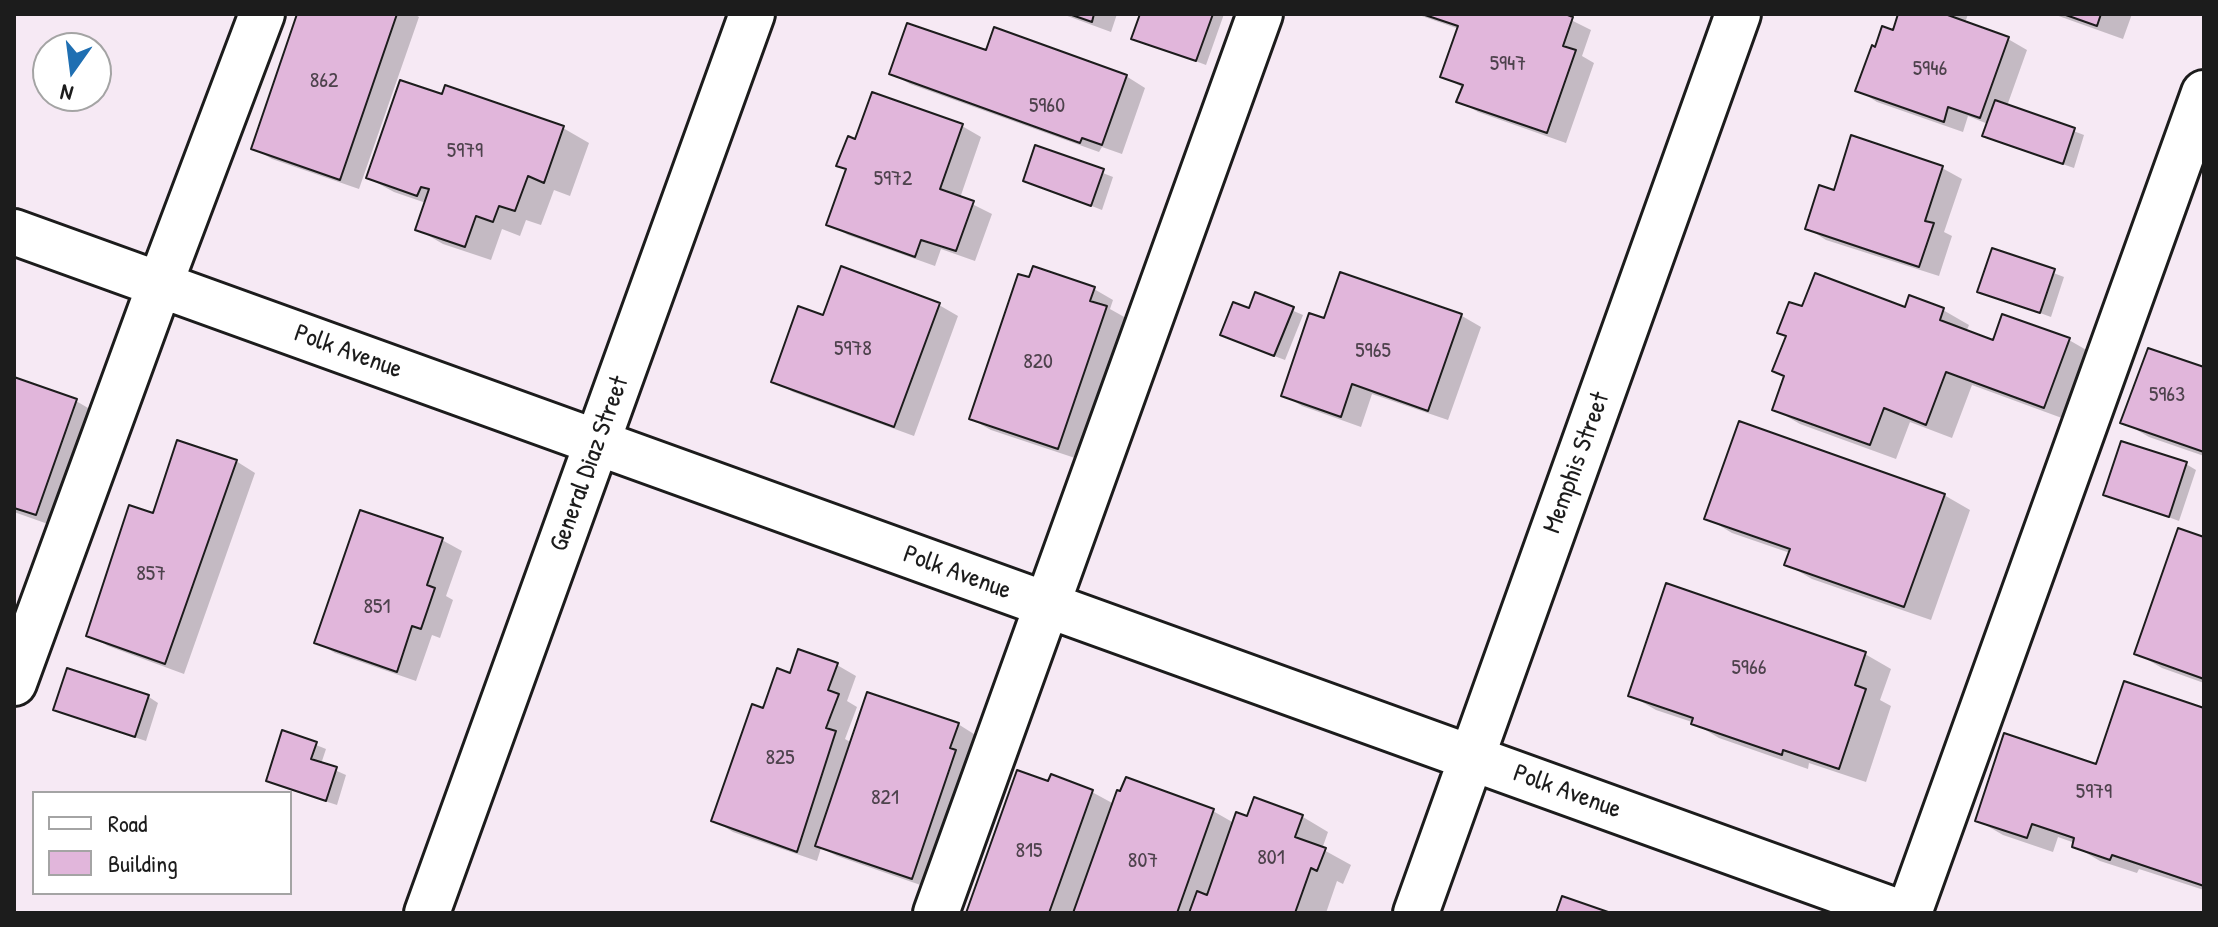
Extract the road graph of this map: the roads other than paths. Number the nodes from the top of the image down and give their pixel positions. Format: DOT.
graph roads {
  1 [pos="262,14"];
  2 [pos="752,14"];
  3 [pos="1260,14"];
  4 [pos="1738,14"];
  5 [pos="2204,93"];
  6 [pos="14,232"];
  7 [pos="160,284"];
  8 [pos="597,442"];
  9 [pos="1046,605"];
  10 [pos="14,683"];
  11 [pos="1472,758"];
  12 [pos="427,913"];
  13 [pos="936,913"];
  14 [pos="1416,913"];
  15 [pos="1901,913"];
  16 [pos="1909,913"];
  1 -- 7 [label="street"];
  2 -- 8 [label="street, General Diaz Street"];
  3 -- 9 [label="street"];
  4 -- 11 [label="street, Memphis Street"];
  5 -- 16 [label="street"];
  6 -- 7 [label="street, Polk Avenue"];
  7 -- 8 [label="street, Polk Avenue"];
  7 -- 10 [label="street"];
  8 -- 9 [label="street, Polk Avenue"];
  8 -- 12 [label="street, General Diaz Street"];
  9 -- 11 [label="street, Polk Avenue"];
  9 -- 13 [label="street"];
  11 -- 14 [label="street, Memphis Street"];
  11 -- 15 [label="street, Polk Avenue"];
}
